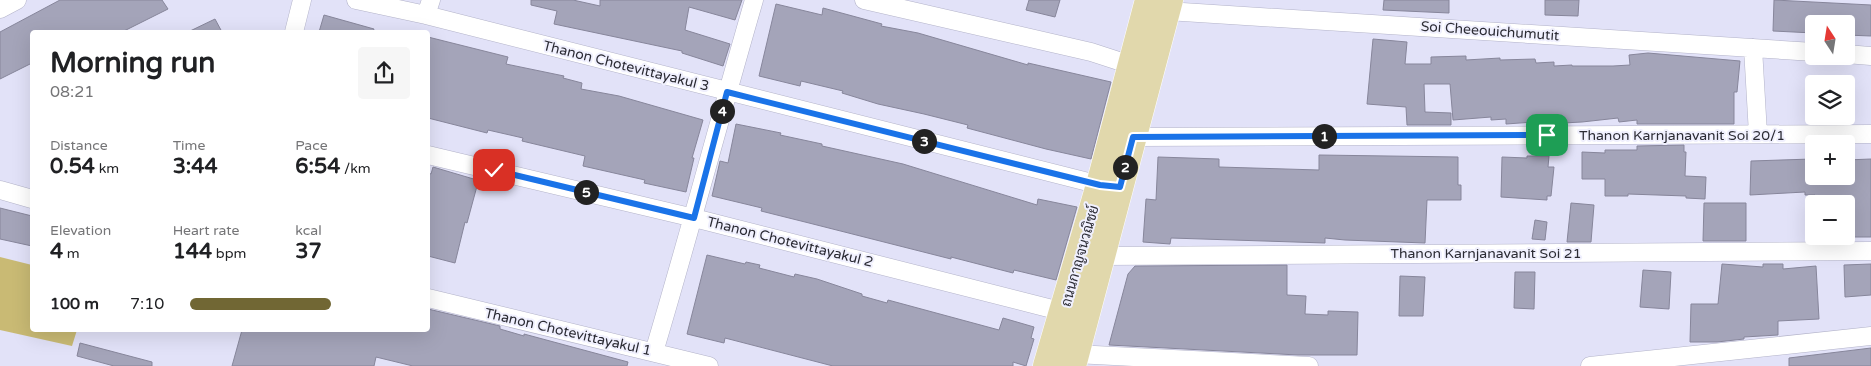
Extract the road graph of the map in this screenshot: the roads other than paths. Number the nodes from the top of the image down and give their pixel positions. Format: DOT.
graph roads {
  1 [pos="17,0"];
  2 [pos="302,0"];
  3 [pos="356,0"];
  4 [pos="754,0"];
  5 [pos="864,0"];
  6 [pos="1162,4"];
  7 [pos="428,8"];
  8 [pos="0,9"];
  9 [pos="294,30"];
  10 [pos="1753,48"];
  11 [pos="1805,51"];
  12 [pos="1855,55"];
  13 [pos="1871,56"];
  14 [pos="1131,65"];
  15 [pos="727,92"];
  16 [pos="1758,134"];
  17 [pos="1871,134"];
  18 [pos="1133,137"];
  19 [pos="430,155"];
  20 [pos="1110,186"];
  21 [pos="0,190"];
  22 [pos="30,198"];
  23 [pos="694,218"];
  24 [pos="1871,250"];
  25 [pos="1102,256"];
  26 [pos="430,298"];
  27 [pos="1074,315"];
  28 [pos="1871,336"];
  29 [pos="654,352"];
  30 [pos="1074,360"];
  31 [pos="709,366"];
  32 [pos="1047,366"];
  33 [pos="1309,366"];
  34 [pos="1590,366"];
  1 -- 8 [label="street"];
  2 -- 9 [label="street"];
  3 -- 7 [label="street, Thanon Chotevittayakul 3"];
  4 -- 15 [label="street"];
  5 -- 14 [label="street"];
  6 -- 10 [label="street, Soi Cheeouichumutit"];
  6 -- 14 [label="main road, ถนนกาญจนวณิชย์"];
  6 -- 18 [label="main road, ถนนกาญจนวณิชย์"];
  7 -- 15 [label="street, Thanon Chotevittayakul 3"];
  10 -- 11 [label="street, Soi Cheeouichumutit"];
  10 -- 16 [label="street"];
  12 -- 13 [label="street"];
  14 -- 20 [label="main road, ถนนกาญจนวณิชย์"];
  15 -- 20 [label="street, Thanon Chotevittayakul 3"];
  15 -- 23 [label="street"];
  16 -- 17 [label="street, Thanon Karnjanavanit Soi 20/1"];
  16 -- 18 [label="street, Thanon Karnjanavanit Soi 20/1"];
  18 -- 20 [label="main road, ถนนกาญจนวณิชย์"];
  19 -- 23 [label="street, Thanon Chotevittayakul 2"];
  20 -- 25 [label="main road, ถนนกาญจนวณิชย์"];
  20 -- 27 [label="main road, ถนนกาญจนวณิชย์"];
  21 -- 22 [label="street"];
  23 -- 27 [label="street, Thanon Chotevittayakul 2"];
  23 -- 29 [label="street"];
  24 -- 25 [label="street, Thanon Karnjanavanit Soi 21"];
  25 -- 27 [label="main road, ถนนกาญจนวณิชย์"];
  26 -- 29 [label="street, Thanon Chotevittayakul 1"];
  27 -- 30 [label="main road, ถนนกาญจนวณิชย์"];
  27 -- 32 [label="main road, ถนนกาญจนวณิชย์"];
  28 -- 34 [label="street"];
  29 -- 31 [label="street, Thanon Chotevittayakul 1"];
  30 -- 33 [label="street"];
}
